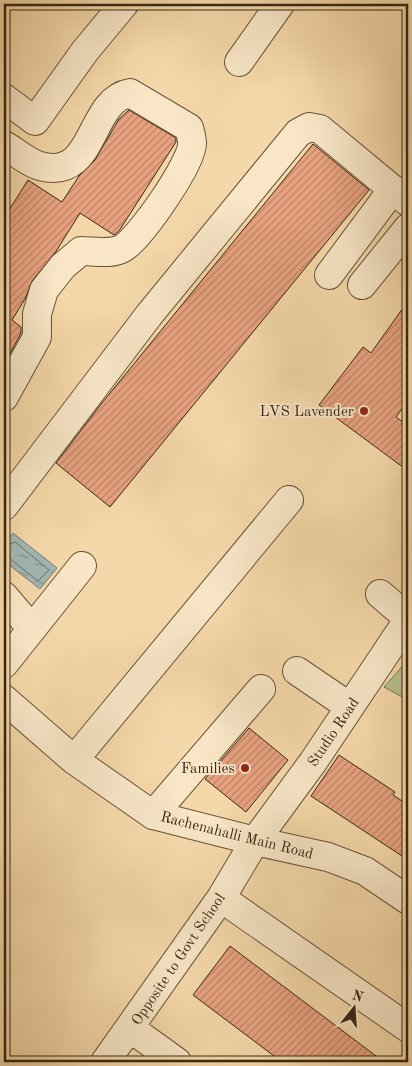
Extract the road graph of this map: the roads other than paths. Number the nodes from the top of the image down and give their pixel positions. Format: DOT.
graph roads {
  1 [pos="124,4"];
  2 [pos="280,4"];
  3 [pos="239,62"];
  4 [pos="4,98"];
  5 [pos="4,145"];
  6 [pos="401,195"];
  7 [pos="408,228"];
  8 [pos="408,246"];
  9 [pos="329,275"];
  10 [pos="4,397"];
  11 [pos="289,500"];
  12 [pos="4,506"];
  13 [pos="82,566"];
  14 [pos="380,594"];
  15 [pos="4,596"];
  16 [pos="408,619"];
  17 [pos="32,629"];
  18 [pos="4,664"];
  19 [pos="298,671"];
  20 [pos="261,689"];
  21 [pos="4,699"];
  22 [pos="350,707"];
  23 [pos="74,760"];
  24 [pos="153,815"];
  25 [pos="255,841"];
  26 [pos="221,898"];
  27 [pos="408,900"];
  28 [pos="130,1028"];
  29 [pos="408,1028"];
  30 [pos="105,1062"];
  31 [pos="177,1062"];
  1 -- 4 [label="street"];
  2 -- 3 [label="street"];
  5 -- 10 [label="street"];
  6 -- 9 [label="street"];
  6 -- 12 [label="street"];
  7 -- 8 [label="street"];
  11 -- 23 [label="street"];
  13 -- 17 [label="street"];
  14 -- 16 [label="street"];
  15 -- 17 [label="street"];
  16 -- 22 [label="street, Studio Road"];
  17 -- 18 [label="street"];
  19 -- 22 [label="street"];
  20 -- 24 [label="street"];
  21 -- 23 [label="street, Rachenahalli Main Road"];
  22 -- 25 [label="street, Studio Road"];
  23 -- 24 [label="street, Rachenahalli Main Road"];
  24 -- 25 [label="street, Rachenahalli Main Road"];
  25 -- 26 [label="street, Opposite to Govt School"];
  25 -- 27 [label="street, Rachenahalli Main Road"];
  26 -- 28 [label="street, Opposite to Govt School"];
  26 -- 29 [label="street"];
  28 -- 30 [label="street"];
  28 -- 31 [label="street, Opposite to Govt School"];
}
